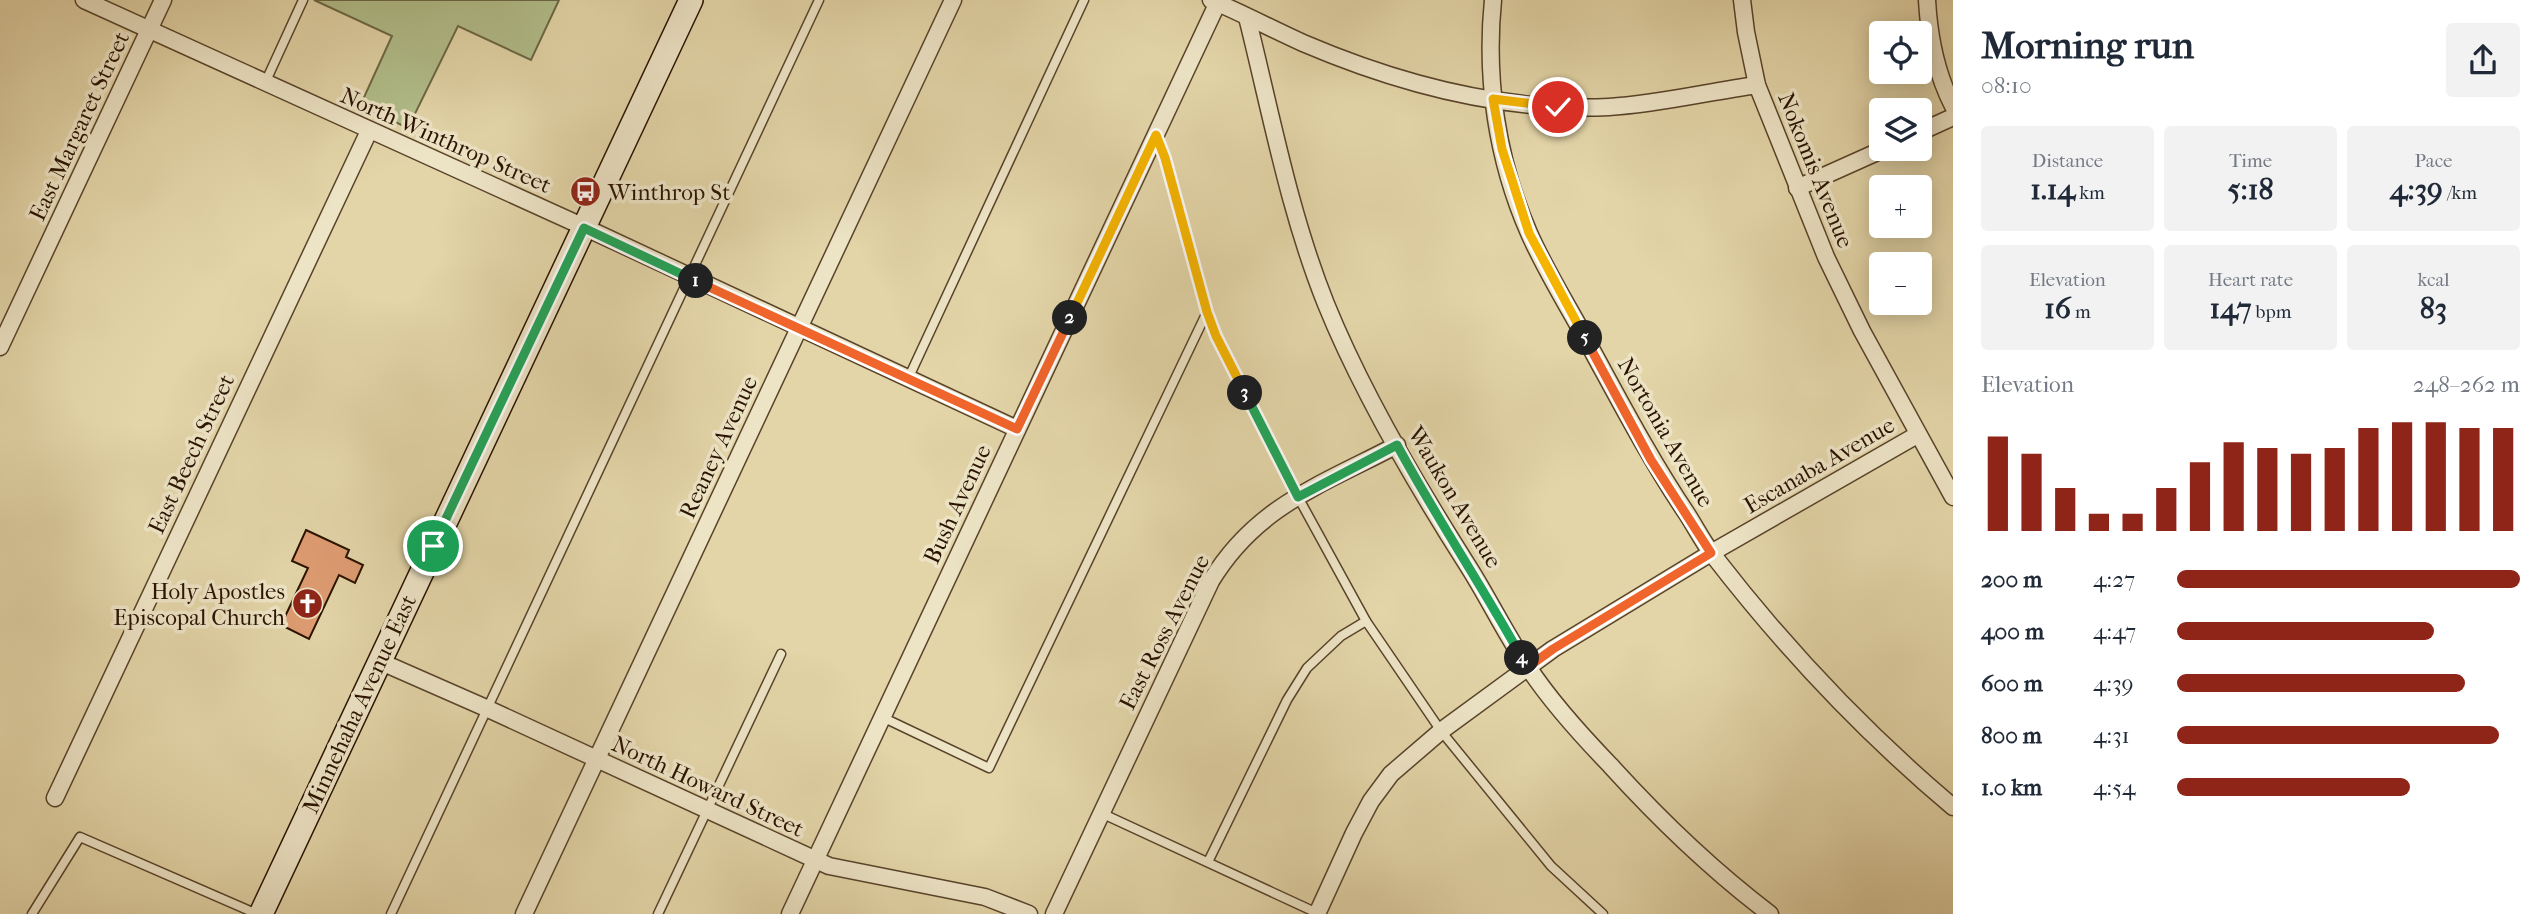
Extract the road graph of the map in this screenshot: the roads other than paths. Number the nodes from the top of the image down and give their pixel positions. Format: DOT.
graph roads {
  1 [pos="84,0"];
  2 [pos="163,0"];
  3 [pos="303,0"];
  4 [pos="691,0"];
  5 [pos="819,0"];
  6 [pos="953,0"];
  7 [pos="1084,0"];
  8 [pos="1493,0"];
  9 [pos="1742,0"];
  10 [pos="1927,0"];
  11 [pos="1216,1"];
  12 [pos="1247,17"];
  13 [pos="149,30"];
  14 [pos="265,83"];
  15 [pos="1756,85"];
  16 [pos="1493,99"];
  17 [pos="1953,106"];
  18 [pos="1953,117"];
  19 [pos="1932,127"];
  20 [pos="369,131"];
  21 [pos="1156,135"];
  22 [pos="1869,156"];
  23 [pos="1797,188"];
  24 [pos="584,228"];
  25 [pos="689,278"];
  26 [pos="1207,312"];
  27 [pos="799,329"];
  28 [pos="0,346"];
  29 [pos="908,379"];
  30 [pos="1017,429"];
  31 [pos="1917,435"];
  32 [pos="1397,445"];
  33 [pos="1298,497"];
  34 [pos="1953,497"];
  35 [pos="1711,553"];
  36 [pos="1366,621"];
  37 [pos="781,653"];
  38 [pos="380,662"];
  39 [pos="1528,667"];
  40 [pos="486,708"];
  41 [pos="882,717"];
  42 [pos="1441,731"];
  43 [pos="596,758"];
  44 [pos="55,798"];
  45 [pos="1953,807"];
  46 [pos="707,811"];
  47 [pos="1101,813"];
  48 [pos="814,860"];
  49 [pos="1208,862"];
  50 [pos="32,914"];
  51 [pos="259,914"];
  52 [pos="391,914"];
  53 [pos="524,914"];
  54 [pos="658,914"];
  55 [pos="790,914"];
  56 [pos="1029,914"];
  57 [pos="1054,914"];
  58 [pos="1318,914"];
  59 [pos="1603,914"];
  60 [pos="1770,914"];
  1 -- 13 [label="street, North Winthrop Street"];
  2 -- 13 [label="street, East Margaret Street"];
  3 -- 14 [label="lane"];
  4 -- 24 [label="main road, Minnehaha Avenue East"];
  5 -- 25 [label="lane"];
  6 -- 27 [label="street, Reaney Avenue"];
  7 -- 29 [label="lane"];
  8 -- 16 [label="street, Nortonia Avenue"];
  9 -- 15 [label="street, Nokomis Avenue"];
  10 -- 17 [label="street"];
  11 -- 12 [label="street"];
  11 -- 21 [label="street, Bush Avenue"];
  12 -- 16 [label="street"];
  12 -- 32 [label="street, Waukon Avenue"];
  13 -- 14 [label="street, North Winthrop Street"];
  13 -- 28 [label="street, East Margaret Street"];
  14 -- 20 [label="street, North Winthrop Street"];
  15 -- 16 [label="street"];
  15 -- 23 [label="street, Nokomis Avenue"];
  16 -- 35 [label="street, Nortonia Avenue"];
  18 -- 19 [label="street"];
  20 -- 24 [label="street, North Winthrop Street"];
  20 -- 44 [label="street, East Beech Street"];
  21 -- 26 [label="lane"];
  21 -- 30 [label="street, Bush Avenue"];
  22 -- 23 [label="street"];
  23 -- 31 [label="street, Nokomis Avenue"];
  24 -- 25 [label="street, North Winthrop Street"];
  24 -- 38 [label="main road, Minnehaha Avenue East"];
  25 -- 27 [label="street, North Winthrop Street"];
  25 -- 40 [label="lane"];
  26 -- 33 [label="lane"];
  26 -- 41 [label="lane"];
  27 -- 29 [label="street, North Winthrop Street"];
  27 -- 43 [label="street, Reaney Avenue"];
  29 -- 30 [label="street, North Winthrop Street"];
  30 -- 41 [label="street, Bush Avenue"];
  31 -- 34 [label="street, Nokomis Avenue"];
  31 -- 35 [label="street, Escanaba Avenue"];
  32 -- 33 [label="street, East Ross Avenue"];
  32 -- 39 [label="street, Waukon Avenue"];
  33 -- 36 [label="lane"];
  33 -- 47 [label="street, East Ross Avenue"];
  35 -- 39 [label="street, Escanaba Avenue"];
  35 -- 45 [label="street, Nortonia Avenue"];
  36 -- 42 [label="lane"];
  36 -- 49 [label="lane"];
  37 -- 46 [label="lane"];
  38 -- 40 [label="street, North Howard Street"];
  38 -- 51 [label="main road, Minnehaha Avenue East"];
  39 -- 42 [label="street, Escanaba Avenue"];
  39 -- 60 [label="street, Waukon Avenue"];
  40 -- 43 [label="street, North Howard Street"];
  40 -- 52 [label="lane"];
  41 -- 48 [label="street, Bush Avenue"];
  42 -- 58 [label="street, Escanaba Avenue"];
  42 -- 59 [label="lane"];
  43 -- 46 [label="street, North Howard Street"];
  43 -- 53 [label="street, Reaney Avenue"];
  46 -- 48 [label="street, North Howard Street"];
  46 -- 54 [label="lane"];
  47 -- 49 [label="lane"];
  47 -- 57 [label="street, East Ross Avenue"];
  48 -- 55 [label="street, Bush Avenue"];
  48 -- 56 [label="street, North Howard Street"];
  49 -- 58 [label="lane"];
  50 -- 51 [label="lane"];
}
